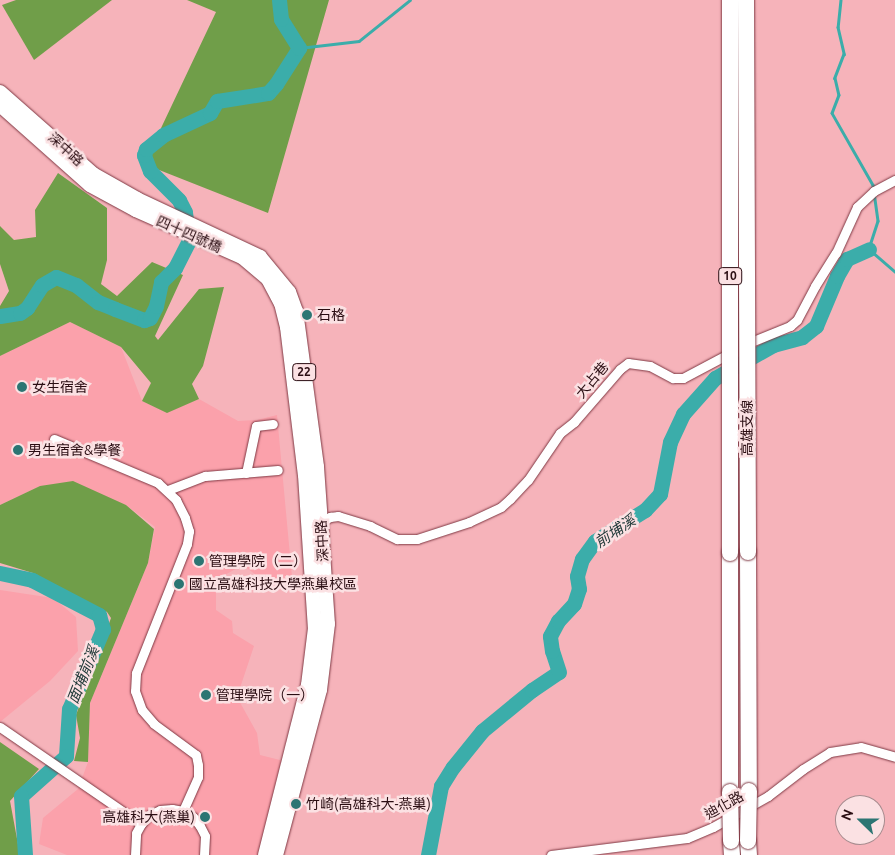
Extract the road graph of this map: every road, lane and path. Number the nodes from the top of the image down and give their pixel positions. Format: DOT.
graph roads {
  1 [pos="730,0"];
  2 [pos="746,0"];
  3 [pos="0,92"];
  4 [pos="0,105"];
  5 [pos="895,180"];
  6 [pos="137,204"];
  7 [pos="241,252"];
  8 [pos="273,424"];
  9 [pos="54,439"];
  10 [pos="278,470"];
  11 [pos="246,473"];
  12 [pos="168,490"];
  13 [pos="325,519"];
  14 [pos="309,531"];
  15 [pos="0,727"];
  16 [pos="895,757"];
  17 [pos="183,811"];
  18 [pos="141,824"];
  19 [pos="731,848"];
  20 [pos="749,848"];
  21 [pos="135,855"];
  22 [pos="204,855"];
  23 [pos="265,855"];
  24 [pos="276,855"];
  25 [pos="551,855"];
  1 -- 19 [label="highway, 高雄支線 / 10, bridge"];
  2 -- 20 [label="highway, 高雄支線 / 10, bridge"];
  3 -- 6 [label="main road, 深中路 / 22"];
  4 -- 6 [label="main road, 深中路 / 22"];
  5 -- 13 [label="street, 大占巷"];
  6 -- 7 [label="main road, 四十四號橋 / 22"];
  7 -- 13 [label="main road, 深中路 / 22"];
  7 -- 14 [label="main road, 深中路 / 22"];
  8 -- 11 [label="street"];
  9 -- 12 [label="street"];
  10 -- 11 [label="street"];
  11 -- 12 [label="street"];
  12 -- 17 [label="street"];
  13 -- 14 [label="street"];
  13 -- 24 [label="main road, 深中路 / 22"];
  14 -- 23 [label="main road, 深中路 / 22"];
  15 -- 18 [label="street"];
  16 -- 25 [label="street, 迪化路"];
  17 -- 18 [label="street"];
  17 -- 22 [label="street"];
  18 -- 21 [label="street"];
}
